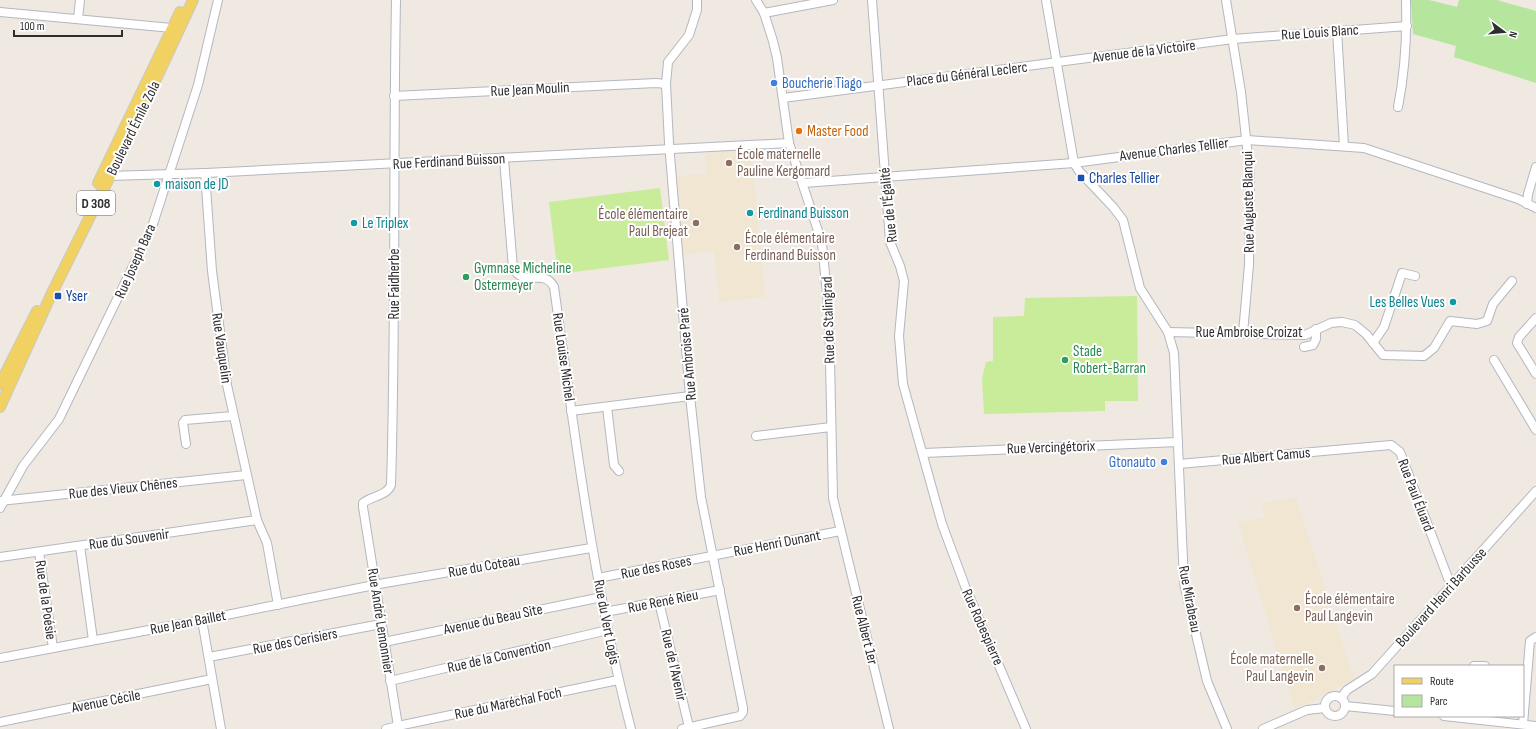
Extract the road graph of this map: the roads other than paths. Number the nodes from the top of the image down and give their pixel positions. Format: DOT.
graph roads {
  1 [pos="80,0"];
  2 [pos="186,0"];
  3 [pos="193,0"];
  4 [pos="218,0"];
  5 [pos="396,0"];
  6 [pos="697,0"];
  7 [pos="756,0"];
  8 [pos="833,0"];
  9 [pos="872,0"];
  10 [pos="1046,0"];
  11 [pos="1226,0"];
  12 [pos="1406,0"];
  13 [pos="0,12"];
  14 [pos="764,13"];
  15 [pos="78,19"];
  16 [pos="1407,26"];
  17 [pos="172,28"];
  18 [pos="1337,30"];
  19 [pos="1233,39"];
  20 [pos="1056,62"];
  21 [pos="666,84"];
  22 [pos="878,85"];
  23 [pos="394,96"];
  24 [pos="783,98"];
  25 [pos="1398,107"];
  26 [pos="1247,140"];
  27 [pos="789,143"];
  28 [pos="1344,146"];
  29 [pos="670,150"];
  30 [pos="504,159"];
  31 [pos="1074,163"];
  32 [pos="393,164"];
  33 [pos="1536,167"];
  34 [pos="206,173"];
  35 [pos="168,175"];
  36 [pos="109,176"];
  37 [pos="885,177"];
  38 [pos="803,183"];
  39 [pos="1527,204"];
  40 [pos="1536,208"];
  41 [pos="1414,276"];
  42 [pos="1512,281"];
  43 [pos="1536,318"];
  44 [pos="1316,329"];
  45 [pos="1168,332"];
  46 [pos="1243,333"];
  47 [pos="1373,343"];
  48 [pos="1304,347"];
  49 [pos="1494,360"];
  50 [pos="1536,374"];
  51 [pos="0,384"];
  52 [pos="690,396"];
  53 [pos="0,407"];
  54 [pos="607,407"];
  55 [pos="571,411"];
  56 [pos="233,416"];
  57 [pos="831,428"];
  58 [pos="1536,430"];
  59 [pos="756,436"];
  60 [pos="1178,442"];
  61 [pos="186,444"];
  62 [pos="1353,448"];
  63 [pos="924,453"];
  64 [pos="1179,464"];
  65 [pos="619,472"];
  66 [pos="246,475"];
  67 [pos="1535,495"];
  68 [pos="1,503"];
  69 [pos="363,503"];
  70 [pos="586,515"];
  71 [pos="257,520"];
  72 [pos="942,524"];
  73 [pos="840,531"];
  74 [pos="80,546"];
  75 [pos="591,548"];
  76 [pos="39,552"];
  77 [pos="0,556"];
  78 [pos="714,556"];
  79 [pos="598,578"];
  80 [pos="376,584"];
  81 [pos="1452,584"];
  82 [pos="720,590"];
  83 [pos="602,597"];
  84 [pos="659,602"];
  85 [pos="278,605"];
  86 [pos="605,612"];
  87 [pos="202,620"];
  88 [pos="381,624"];
  89 [pos="608,630"];
  90 [pos="1536,637"];
  91 [pos="92,640"];
  92 [pos="384,642"];
  93 [pos="53,648"];
  94 [pos="209,657"];
  95 [pos="0,658"];
  96 [pos="1525,671"];
  97 [pos="212,679"];
  98 [pos="618,680"];
  99 [pos="390,681"];
  100 [pos="1341,698"];
  101 [pos="1524,698"];
  102 [pos="1345,706"];
  103 [pos="1325,708"];
  104 [pos="1394,711"];
  105 [pos="1454,717"];
  106 [pos="1523,717"];
  107 [pos="0,722"];
  108 [pos="1523,724"];
  109 [pos="398,726"];
  110 [pos="1536,726"];
  111 [pos="686,728"];
  112 [pos="221,729"];
  113 [pos="386,729"];
  114 [pos="631,729"];
  115 [pos="889,729"];
  116 [pos="1026,729"];
  117 [pos="1227,729"];
  118 [pos="1263,729"];
  1 -- 15 [label="street"];
  2 -- 17 [label="main road, Boulevard Émile Zola / D 308"];
  3 -- 36 [label="main road, Boulevard Émile Zola / D 308"];
  4 -- 35 [label="street, Rue Joseph Bara"];
  5 -- 23 [label="street, Rue Faidherbe"];
  6 -- 21 [label="street, Rue Ambroise Paré"];
  7 -- 14 [label="street, Rue de Stalingrad"];
  8 -- 14 [label="street"];
  9 -- 22 [label="street, Rue de l'Égalité"];
  10 -- 20 [label="street"];
  11 -- 19 [label="street, Rue Auguste Blanqui"];
  12 -- 16 [label="street"];
  13 -- 15 [label="street"];
  14 -- 24 [label="street, Rue de Stalingrad"];
  15 -- 17 [label="street"];
  16 -- 18 [label="street, Rue Louis Blanc"];
  16 -- 25 [label="street"];
  17 -- 51 [label="main road, Boulevard Émile Zola / D 308"];
  18 -- 19 [label="street, Rue Louis Blanc"];
  18 -- 28 [label="street"];
  19 -- 20 [label="street, Avenue de la Victoire"];
  19 -- 26 [label="street, Rue Auguste Blanqui"];
  20 -- 22 [label="street, Place du Général Leclerc"];
  20 -- 31 [label="street"];
  21 -- 23 [label="street, Rue Jean Moulin"];
  21 -- 29 [label="street, Rue Ambroise Paré"];
  22 -- 24 [label="street"];
  22 -- 37 [label="street, Rue de l'Égalité"];
  23 -- 32 [label="street, Rue Faidherbe"];
  24 -- 27 [label="street, Rue de Stalingrad"];
  26 -- 28 [label="street, Avenue Charles Tellier"];
  26 -- 31 [label="street, Avenue Charles Tellier"];
  26 -- 46 [label="street, Rue Auguste Blanqui"];
  27 -- 29 [label="street, Rue Ferdinand Buisson"];
  27 -- 38 [label="street, Rue de Stalingrad"];
  28 -- 39 [label="street, Avenue Charles Tellier"];
  29 -- 30 [label="street, Rue Ferdinand Buisson"];
  29 -- 52 [label="street, Rue Ambroise Paré"];
  30 -- 32 [label="street, Rue Ferdinand Buisson"];
  30 -- 55 [label="street, Rue Louise Michel"];
  31 -- 37 [label="street, Avenue Charles Tellier"];
  31 -- 45 [label="street, Rue Mirabeau"];
  32 -- 34 [label="street, Rue Ferdinand Buisson"];
  32 -- 69 [label="street, Rue Faidherbe"];
  33 -- 39 [label="street"];
  34 -- 35 [label="street, Rue Ferdinand Buisson"];
  34 -- 56 [label="street, Rue Vauquelin"];
  35 -- 36 [label="street, Rue Ferdinand Buisson"];
  35 -- 68 [label="street, Rue Joseph Bara"];
  36 -- 53 [label="main road, Boulevard Émile Zola / D 308"];
  37 -- 38 [label="street, Avenue Charles Tellier"];
  37 -- 63 [label="street, Rue de l'Égalité"];
  38 -- 57 [label="street, Rue de Stalingrad"];
  39 -- 40 [label="street, Avenue Charles Tellier"];
  41 -- 47 [label="street"];
  42 -- 47 [label="street, Rue Ambroise Croizat"];
  43 -- 50 [label="street"];
  44 -- 46 [label="street, Rue Ambroise Croizat"];
  44 -- 47 [label="street, Rue Ambroise Croizat"];
  44 -- 48 [label="street"];
  45 -- 46 [label="street, Rue Ambroise Croizat"];
  45 -- 60 [label="street, Rue Mirabeau"];
  49 -- 58 [label="street"];
  52 -- 54 [label="street"];
  52 -- 78 [label="street, Rue Ambroise Paré"];
  54 -- 55 [label="street"];
  54 -- 65 [label="street"];
  55 -- 70 [label="street, Rue Louise Michel"];
  56 -- 61 [label="street"];
  56 -- 66 [label="street, Rue Vauquelin"];
  57 -- 59 [label="street"];
  57 -- 73 [label="street, Rue de Stalingrad"];
  60 -- 63 [label="street, Rue Vercingétorix"];
  60 -- 64 [label="street, Rue Mirabeau"];
  62 -- 64 [label="street, Rue Albert Camus"];
  62 -- 81 [label="street, Rue Paul Éluard"];
  63 -- 72 [label="street, Rue de l'Égalité"];
  64 -- 117 [label="street, Rue Mirabeau"];
  66 -- 68 [label="street, Rue des Vieux Chênes"];
  66 -- 71 [label="street, Rue Vauquelin"];
  67 -- 81 [label="street, Boulevard Henri Barbusse"];
  69 -- 80 [label="street, Rue André Lemonnier"];
  70 -- 75 [label="street, Rue du Vert Logis"];
  71 -- 74 [label="street, Rue du Souvenir"];
  71 -- 85 [label="street, Rue Vauquelin"];
  72 -- 116 [label="street, Rue Robespierre"];
  73 -- 78 [label="street, Rue Henri Dunant"];
  73 -- 115 [label="street, Rue Albert 1er"];
  74 -- 76 [label="street, Rue du Souvenir"];
  74 -- 91 [label="street"];
  75 -- 79 [label="street, Rue du Vert Logis"];
  75 -- 80 [label="street, Rue du Coteau"];
  76 -- 77 [label="street, Rue du Souvenir"];
  76 -- 93 [label="street, Rue de la Poésie"];
  78 -- 79 [label="street, Rue des Roses"];
  78 -- 82 [label="street, Rue Ambroise Paré"];
  79 -- 83 [label="street, Rue du Vert Logis"];
  80 -- 85 [label="street, Rue Jean Baillet"];
  80 -- 88 [label="street, Rue André Lemonnier"];
  81 -- 100 [label="street, Boulevard Henri Barbusse"];
  82 -- 84 [label="street, Rue René Rieu"];
  82 -- 111 [label="street, Rue Ambroise Paré"];
  83 -- 86 [label="street, Rue du Vert Logis"];
  83 -- 92 [label="street, Avenue du Beau Site"];
  84 -- 86 [label="street, Rue René Rieu"];
  84 -- 111 [label="street, Rue de l'Avenir"];
  85 -- 87 [label="street, Rue Jean Baillet"];
  86 -- 89 [label="street, Rue du Vert Logis"];
  87 -- 91 [label="street, Rue Jean Baillet"];
  87 -- 94 [label="street"];
  88 -- 92 [label="street, Rue André Lemonnier"];
  88 -- 94 [label="street, Rue des Cerisiers"];
  89 -- 98 [label="street, Rue du Vert Logis"];
  89 -- 99 [label="street, Rue de la Convention"];
  90 -- 96 [label="street"];
  91 -- 93 [label="street, Rue Jean Baillet"];
  92 -- 99 [label="street, Rue André Lemonnier"];
  93 -- 95 [label="street, Rue Jean Baillet"];
  94 -- 97 [label="street"];
  96 -- 101 [label="street"];
  97 -- 107 [label="street, Avenue Cécile"];
  97 -- 112 [label="street"];
  98 -- 109 [label="street, Rue du Maréchal Foch"];
  98 -- 114 [label="street, Rue du Vert Logis"];
  99 -- 109 [label="street, Rue André Lemonnier"];
  100 -- 102 [label="street"];
  100 -- 103 [label="street"];
  102 -- 103 [label="street"];
  102 -- 104 [label="street"];
  103 -- 118 [label="street"];
  105 -- 108 [label="street"];
  106 -- 108 [label="street"];
  108 -- 110 [label="street"];
  109 -- 113 [label="street"];
}
